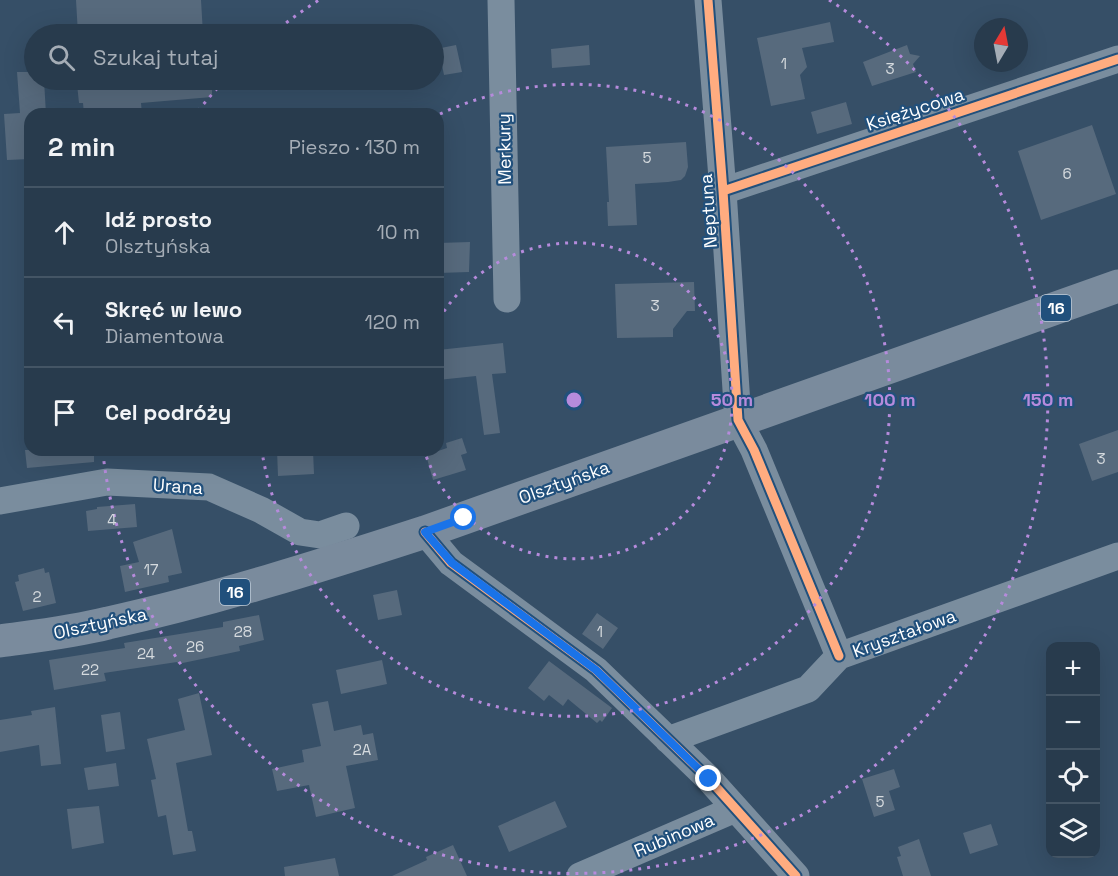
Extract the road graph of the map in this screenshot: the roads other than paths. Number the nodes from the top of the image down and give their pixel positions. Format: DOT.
graph roads {
  1 [pos="501,0"];
  2 [pos="708,0"];
  3 [pos="1118,59"];
  4 [pos="723,191"];
  5 [pos="1118,286"];
  6 [pos="507,299"];
  7 [pos="738,420"];
  8 [pos="0,501"];
  9 [pos="346,526"];
  10 [pos="425,532"];
  11 [pos="1118,556"];
  12 [pos="0,641"];
  13 [pos="838,656"];
  14 [pos="668,740"];
  15 [pos="735,808"];
  16 [pos="580,876"];
  17 [pos="796,876"];
  1 -- 6 [label="street, Merkury"];
  2 -- 4 [label="street, Neptuna"];
  3 -- 4 [label="street, Księżycowa"];
  4 -- 7 [label="street, Neptuna"];
  5 -- 7 [label="main road, Olsztyńska / 16"];
  7 -- 10 [label="main road, Olsztyńska / 16"];
  7 -- 13 [label="street"];
  8 -- 9 [label="street, Urana"];
  10 -- 12 [label="main road, Olsztyńska / 16"];
  10 -- 14 [label="street"];
  11 -- 13 [label="street, Kryształowa"];
  13 -- 14 [label="street, Kryształowa"];
  14 -- 15 [label="street"];
  15 -- 16 [label="street, Rubinowa"];
  15 -- 17 [label="street"];
}
